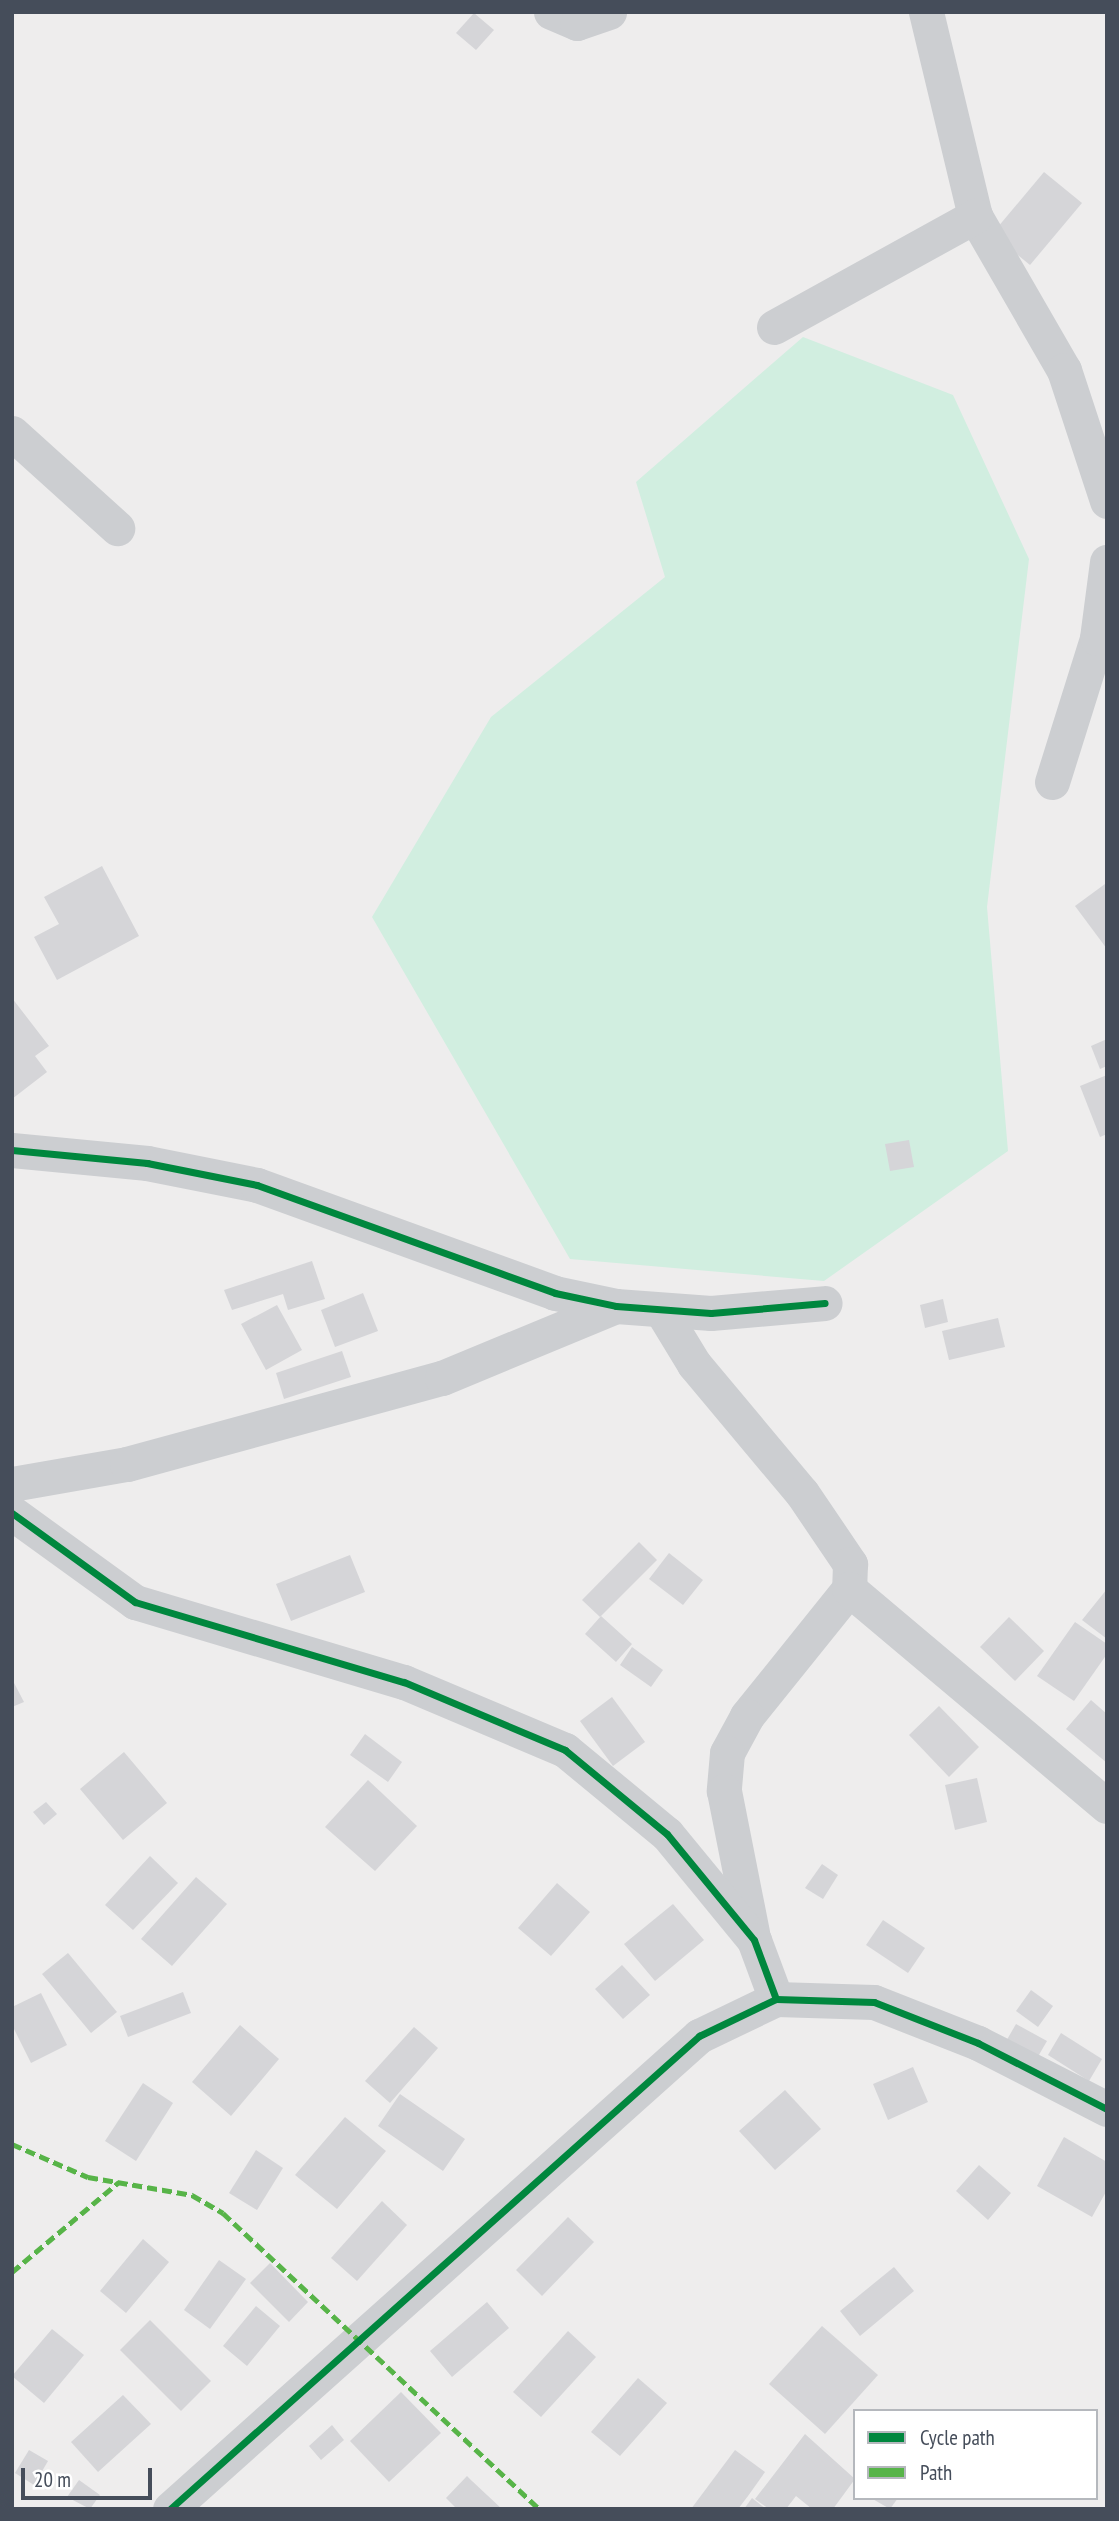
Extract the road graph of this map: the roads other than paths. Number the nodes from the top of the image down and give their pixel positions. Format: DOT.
graph roads {
  1 [pos="551,12"];
  2 [pos="609,12"];
  3 [pos="926,12"];
  4 [pos="975,216"];
  5 [pos="774,327"];
  6 [pos="12,433"];
  7 [pos="1107,501"];
  8 [pos="117,528"];
  9 [pos="1107,562"];
  10 [pos="1052,782"];
  11 [pos="12,1150"];
  12 [pos="825,1303"];
  13 [pos="616,1306"];
  14 [pos="663,1313"];
  15 [pos="12,1484"];
  16 [pos="12,1513"];
  17 [pos="849,1590"];
  18 [pos="1107,1806"];
  19 [pos="754,1940"];
  20 [pos="776,1998"];
  21 [pos="1107,2109"];
  22 [pos="170,2509"];
  1 -- 2 [label="street"];
  3 -- 4 [label="street"];
  4 -- 5 [label="street"];
  4 -- 7 [label="street"];
  6 -- 8 [label="street"];
  9 -- 10 [label="street"];
  11 -- 13 [label="street"];
  12 -- 14 [label="street"];
  13 -- 14 [label="street"];
  13 -- 15 [label="street"];
  14 -- 17 [label="street"];
  16 -- 19 [label="street"];
  17 -- 18 [label="street"];
  17 -- 19 [label="street"];
  19 -- 20 [label="street"];
  20 -- 21 [label="street"];
  20 -- 22 [label="street"];
}
